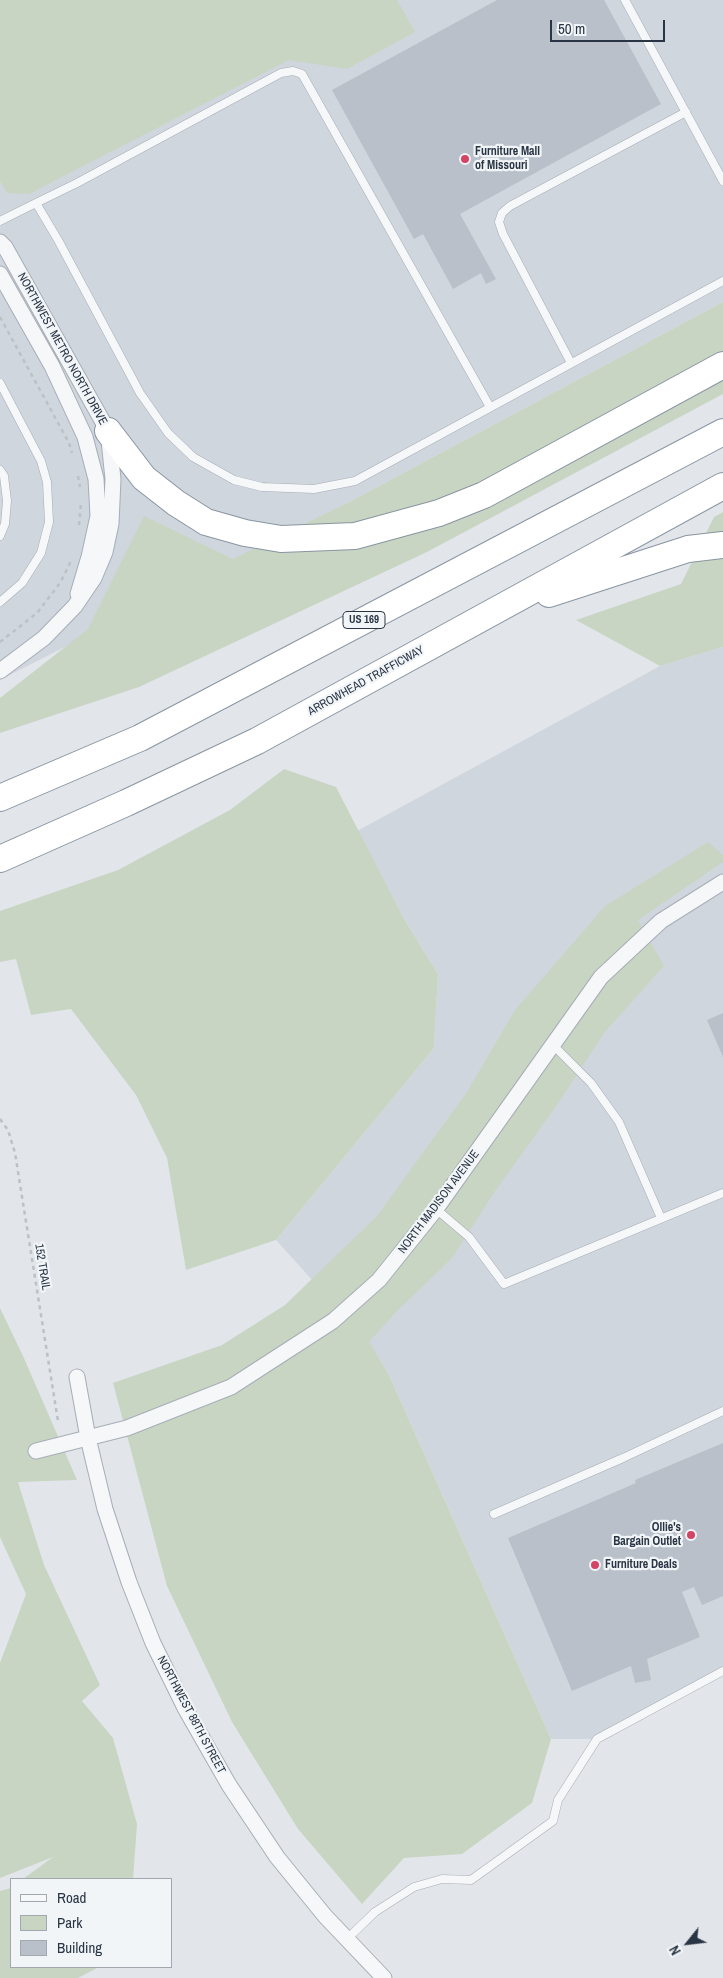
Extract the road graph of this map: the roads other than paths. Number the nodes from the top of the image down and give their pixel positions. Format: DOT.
graph roads {
  1 [pos="625,0"];
  2 [pos="686,112"];
  3 [pos="723,181"];
  4 [pos="36,203"];
  5 [pos="0,221"];
  6 [pos="0,242"];
  7 [pos="0,274"];
  8 [pos="723,281"];
  9 [pos="571,363"];
  10 [pos="723,365"];
  11 [pos="0,383"];
  12 [pos="490,407"];
  13 [pos="723,432"];
  14 [pos="96,434"];
  15 [pos="0,470"];
  16 [pos="723,486"];
  17 [pos="0,536"];
  18 [pos="723,545"];
  19 [pos="0,602"];
  20 [pos="75,606"];
  21 [pos="489,614"];
  22 [pos="1,668"];
  23 [pos="0,798"];
  24 [pos="0,859"];
  25 [pos="723,882"];
  26 [pos="554,1046"];
  27 [pos="723,1193"];
  28 [pos="436,1209"];
  29 [pos="661,1218"];
  30 [pos="77,1377"];
  31 [pos="723,1411"];
  32 [pos="88,1438"];
  33 [pos="36,1451"];
  34 [pos="494,1514"];
  35 [pos="723,1671"];
  36 [pos="347,1939"];
  37 [pos="384,1978"];
  1 -- 2 [label="lane"];
  2 -- 3 [label="lane"];
  2 -- 9 [label="lane"];
  4 -- 5 [label="lane"];
  4 -- 12 [label="lane"];
  4 -- 12 [label="lane"];
  6 -- 14 [label="street, NORTHWEST METRO NORTH DRIVE"];
  7 -- 14 [label="street, NORTHWEST METRO NORTH DRIVE"];
  8 -- 9 [label="lane"];
  9 -- 12 [label="lane"];
  10 -- 14 [label="highway"];
  11 -- 19 [label="lane"];
  13 -- 23 [label="highway, US 169"];
  14 -- 20 [label="street"];
  14 -- 20 [label="street"];
  15 -- 17 [label="lane"];
  16 -- 21 [label="highway, ARROWHEAD TRAFFICWAY"];
  18 -- 21 [label="highway"];
  20 -- 22 [label="street"];
  21 -- 24 [label="highway, ARROWHEAD TRAFFICWAY"];
  25 -- 26 [label="street, NORTH MADISON AVENUE"];
  26 -- 28 [label="street, NORTH MADISON AVENUE"];
  26 -- 29 [label="lane"];
  27 -- 29 [label="lane"];
  28 -- 29 [label="lane"];
  28 -- 32 [label="street, NORTH MADISON AVENUE"];
  30 -- 32 [label="street, NORTHWEST 88TH STREET"];
  31 -- 34 [label="lane"];
  32 -- 33 [label="street, NORTH MADISON AVENUE"];
  32 -- 36 [label="street, NORTHWEST 88TH STREET"];
  35 -- 36 [label="lane"];
  36 -- 37 [label="street, NORTHWEST 88TH STREET"];
}
